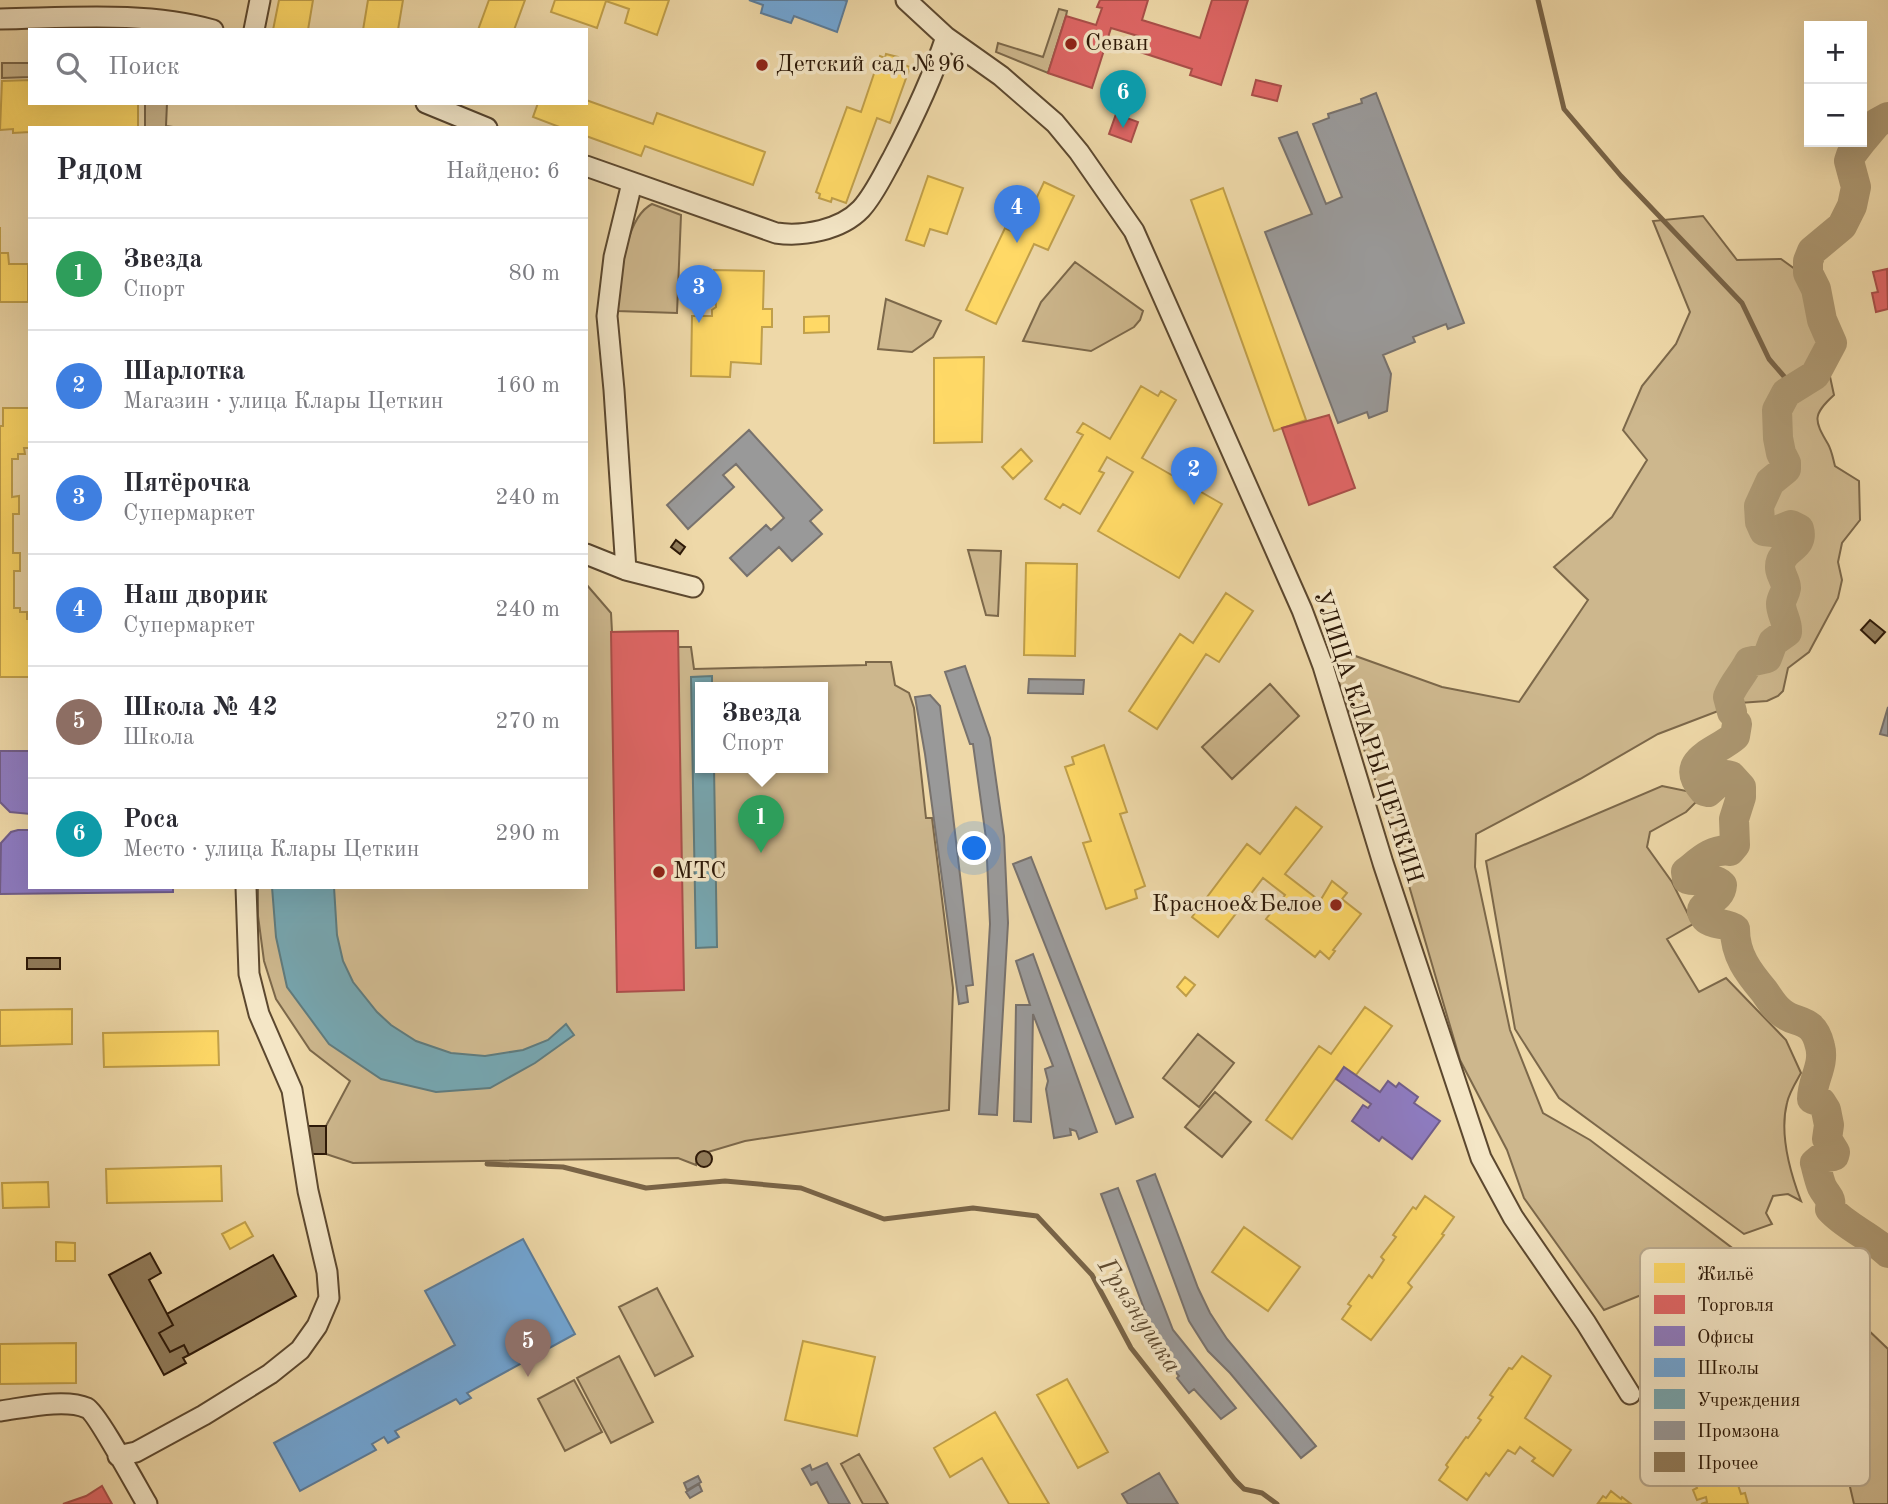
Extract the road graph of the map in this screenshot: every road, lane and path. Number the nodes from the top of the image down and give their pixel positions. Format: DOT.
graph roads {
  1 [pos="260,0"];
  2 [pos="906,0"];
  3 [pos="0,19"];
  4 [pos="205,28"];
  5 [pos="254,28"];
  6 [pos="946,37"];
  7 [pos="431,105"];
  8 [pos="482,126"];
  9 [pos="588,167"];
  10 [pos="632,183"];
  11 [pos="588,555"];
  12 [pos="626,570"];
  13 [pos="693,587"];
  14 [pos="247,889"];
  15 [pos="1630,1394"];
  16 [pos="0,1411"];
  17 [pos="118,1457"];
  18 [pos="147,1504"];
  1 -- 5 [label="street"];
  2 -- 6 [label="street, УЛИЦА КЛАРЫ ЦЕТКИН"];
  3 -- 4 [label="street"];
  6 -- 10 [label="street"];
  6 -- 15 [label="street, УЛИЦА КЛАРЫ ЦЕТКИН"];
  7 -- 8 [label="street"];
  9 -- 10 [label="street"];
  10 -- 12 [label="street"];
  11 -- 12 [label="street"];
  12 -- 13 [label="street"];
  14 -- 17 [label="street"];
  16 -- 17 [label="street"];
  17 -- 18 [label="street"];
}
